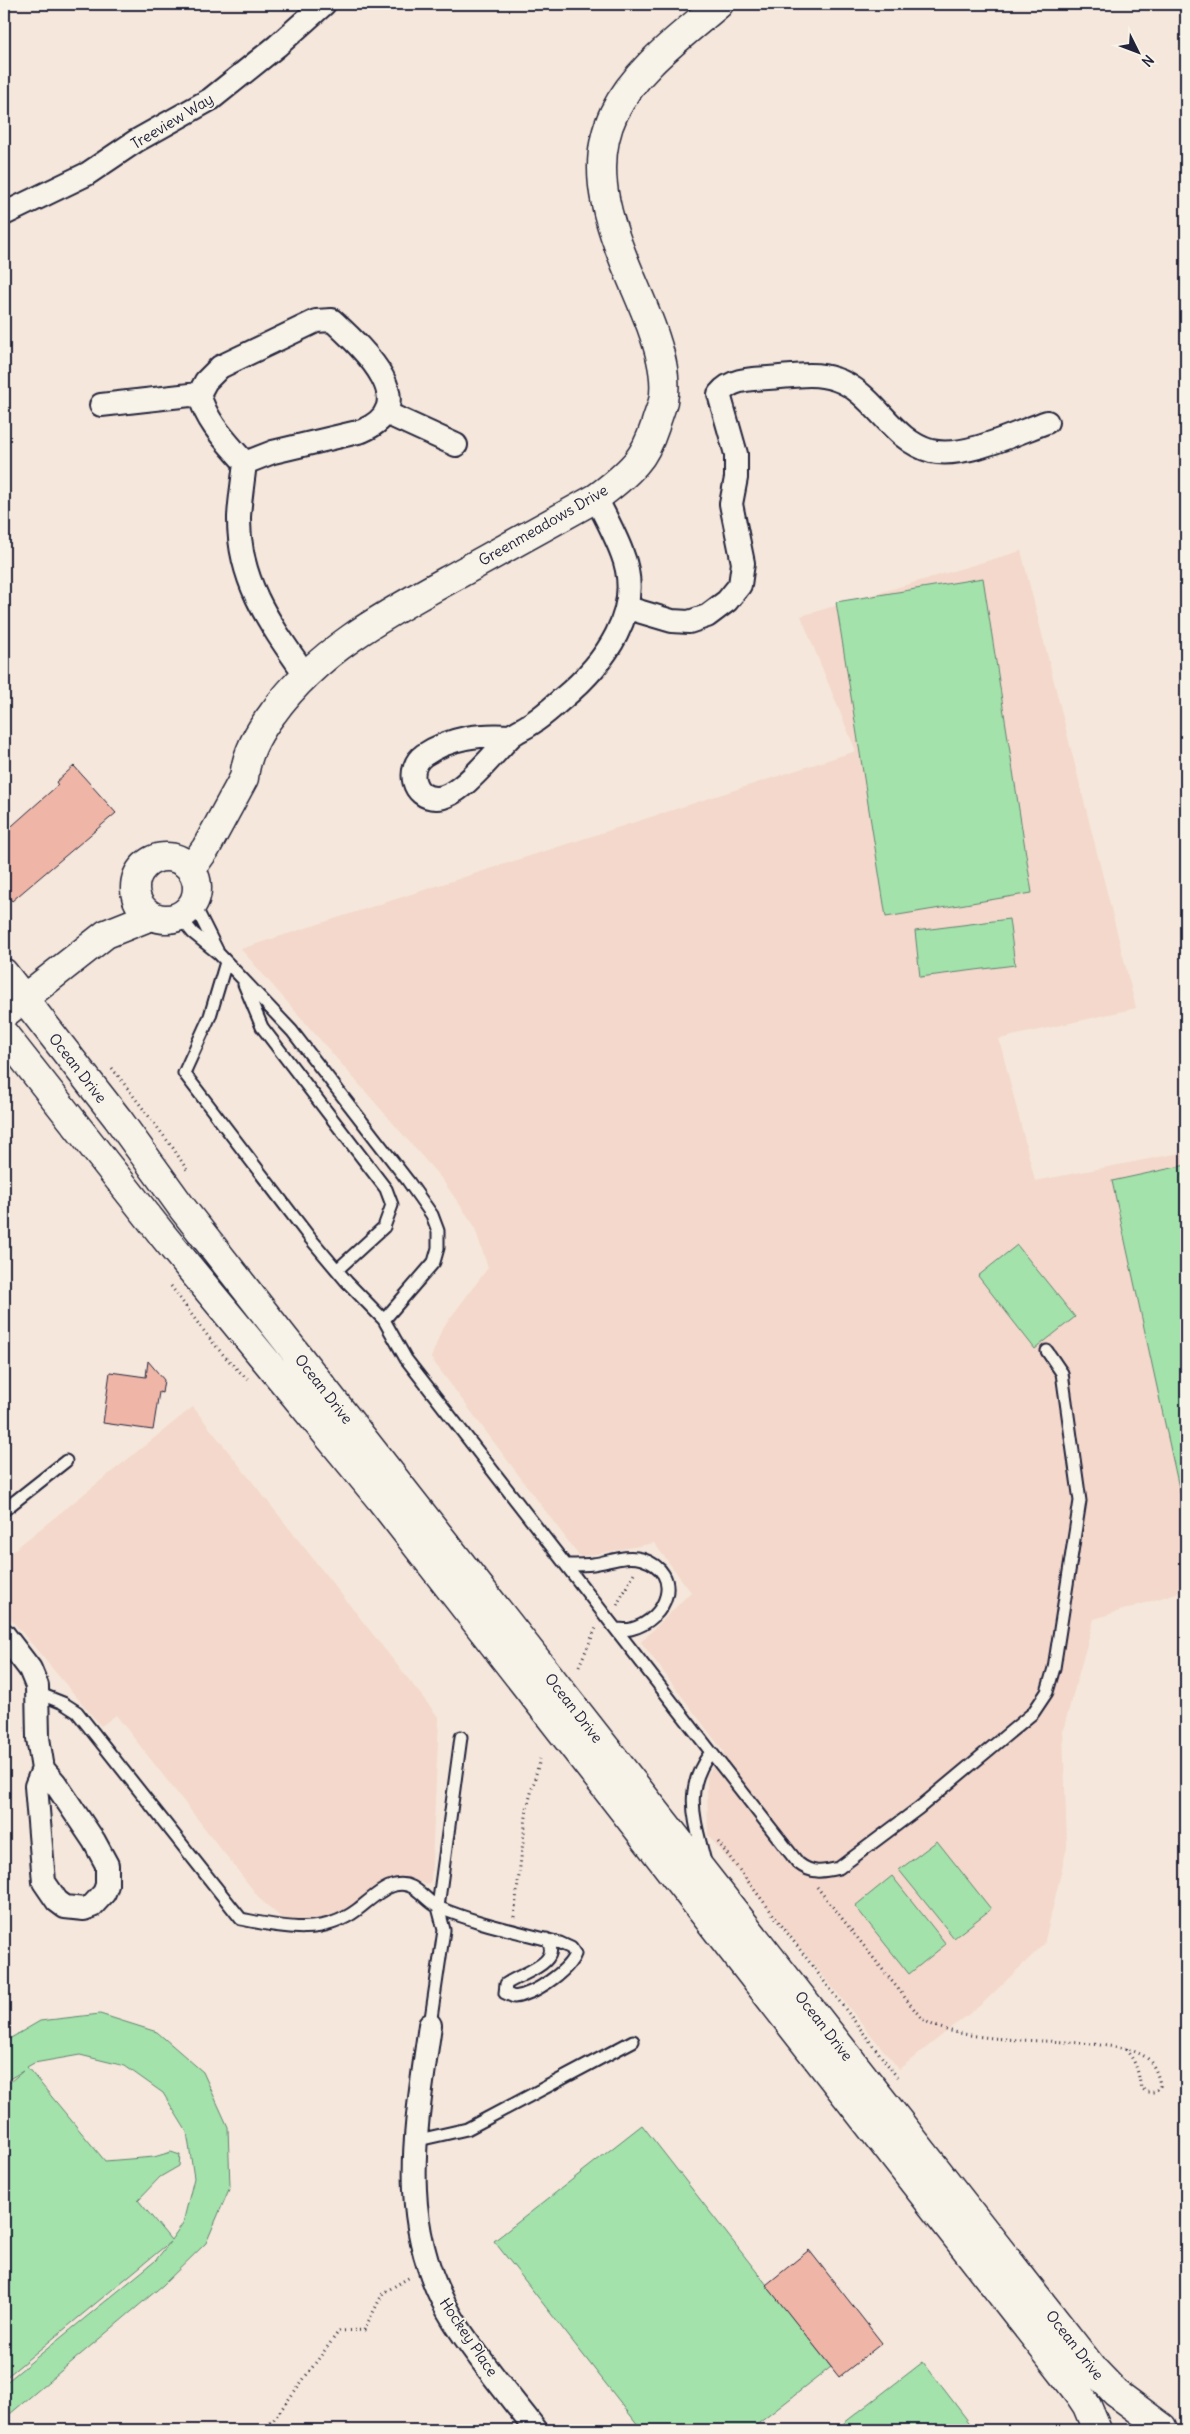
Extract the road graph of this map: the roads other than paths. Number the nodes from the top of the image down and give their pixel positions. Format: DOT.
graph roads {
  1 [pos="324,4"];
  2 [pos="719,4"];
  3 [pos="4,214"];
  4 [pos="199,394"];
  5 [pos="101,405"];
  6 [pos="386,413"];
  7 [pos="1048,422"];
  8 [pos="456,445"];
  9 [pos="245,463"];
  10 [pos="596,498"];
  11 [pos="628,608"];
  12 [pos="305,674"];
  13 [pos="511,736"];
  14 [pos="182,863"];
  15 [pos="135,892"];
  16 [pos="187,910"];
  17 [pos="151,916"];
  18 [pos="106,934"];
  19 [pos="223,958"];
  20 [pos="4,973"];
  21 [pos="243,980"];
  22 [pos="14,1007"];
  23 [pos="4,1034"];
  24 [pos="337,1270"];
  25 [pos="384,1320"];
  26 [pos="1047,1351"];
  27 [pos="66,1461"];
  28 [pos="4,1510"];
  29 [pos="567,1565"];
  30 [pos="616,1629"];
  31 [pos="4,1635"];
  32 [pos="38,1693"];
  33 [pos="462,1737"];
  34 [pos="711,1752"];
  35 [pos="43,1769"];
  36 [pos="709,1880"];
  37 [pos="438,1907"];
  38 [pos="547,1939"];
  39 [pos="430,2025"];
  40 [pos="633,2041"];
  41 [pos="414,2141"];
  42 [pos="1159,2429"];
  43 [pos="536,2430"];
  44 [pos="1097,2430"];
  1 -- 3 [label="street, Treeview Way"];
  2 -- 10 [label="main road, Greenmeadows Drive"];
  4 -- 5 [label="street"];
  4 -- 6 [label="street"];
  4 -- 9 [label="street"];
  6 -- 8 [label="street"];
  6 -- 9 [label="street"];
  7 -- 11 [label="street"];
  9 -- 12 [label="street"];
  10 -- 11 [label="street"];
  10 -- 12 [label="main road, Greenmeadows Drive"];
  11 -- 13 [label="street"];
  12 -- 14 [label="main road, Greenmeadows Drive"];
  14 -- 15 [label="main road"];
  14 -- 16 [label="main road"];
  15 -- 17 [label="main road"];
  15 -- 18 [label="main road"];
  16 -- 17 [label="main road"];
  16 -- 19 [label="lane"];
  16 -- 19 [label="lane"];
  17 -- 18 [label="main road"];
  18 -- 22 [label="main road"];
  19 -- 21 [label="lane"];
  19 -- 24 [label="lane"];
  20 -- 22 [label="main road, Ocean Drive"];
  21 -- 24 [label="lane"];
  21 -- 25 [label="lane"];
  22 -- 36 [label="main road, Ocean Drive"];
  23 -- 44 [label="main road, Ocean Drive"];
  24 -- 25 [label="lane"];
  25 -- 29 [label="lane"];
  26 -- 34 [label="lane"];
  27 -- 28 [label="lane"];
  29 -- 30 [label="lane"];
  29 -- 30 [label="lane"];
  30 -- 34 [label="lane"];
  31 -- 32 [label="street"];
  32 -- 35 [label="street"];
  32 -- 37 [label="lane"];
  33 -- 37 [label="lane"];
  34 -- 36 [label="lane"];
  35 -- 35 [label="street"];
  36 -- 42 [label="main road, Ocean Drive"];
  37 -- 38 [label="lane"];
  37 -- 39 [label="lane"];
  38 -- 38 [label="lane"];
  39 -- 41 [label="street, Hockey Place"];
  40 -- 41 [label="lane"];
  41 -- 43 [label="street, Hockey Place"];
}
